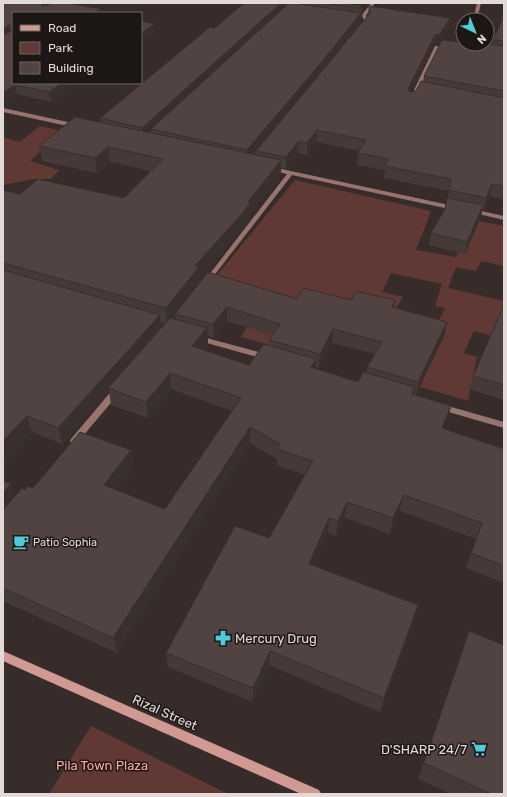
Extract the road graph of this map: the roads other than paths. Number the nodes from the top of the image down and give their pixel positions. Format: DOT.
graph roads {
  1 [pos="373,3"];
  2 [pos="358,20"];
  3 [pos="366,22"];
  4 [pos="357,34"];
  5 [pos="452,48"];
  6 [pos="417,89"];
  7 [pos="424,91"];
  8 [pos="414,95"];
  9 [pos="3,110"];
  10 [pos="86,128"];
  11 [pos="263,168"];
  12 [pos="291,174"];
  13 [pos="458,209"];
  14 [pos="466,210"];
  15 [pos="504,218"];
  16 [pos="203,285"];
  17 [pos="192,335"];
  18 [pos="275,359"];
  19 [pos="122,384"];
  20 [pos="435,406"];
  21 [pos="504,425"];
  22 [pos="70,444"];
  23 [pos="3,656"];
  24 [pos="316,794"];
  1 -- 3 [label="street"];
  2 -- 3 [label="street"];
  3 -- 4 [label="street"];
  5 -- 6 [label="street"];
  6 -- 7 [label="street"];
  6 -- 8 [label="street"];
  9 -- 10 [label="street"];
  11 -- 12 [label="street"];
  12 -- 13 [label="street"];
  12 -- 16 [label="street"];
  14 -- 15 [label="street"];
  17 -- 18 [label="street"];
  19 -- 22 [label="street"];
  20 -- 21 [label="street"];
  23 -- 24 [label="main road, Rizal Street"];
}
